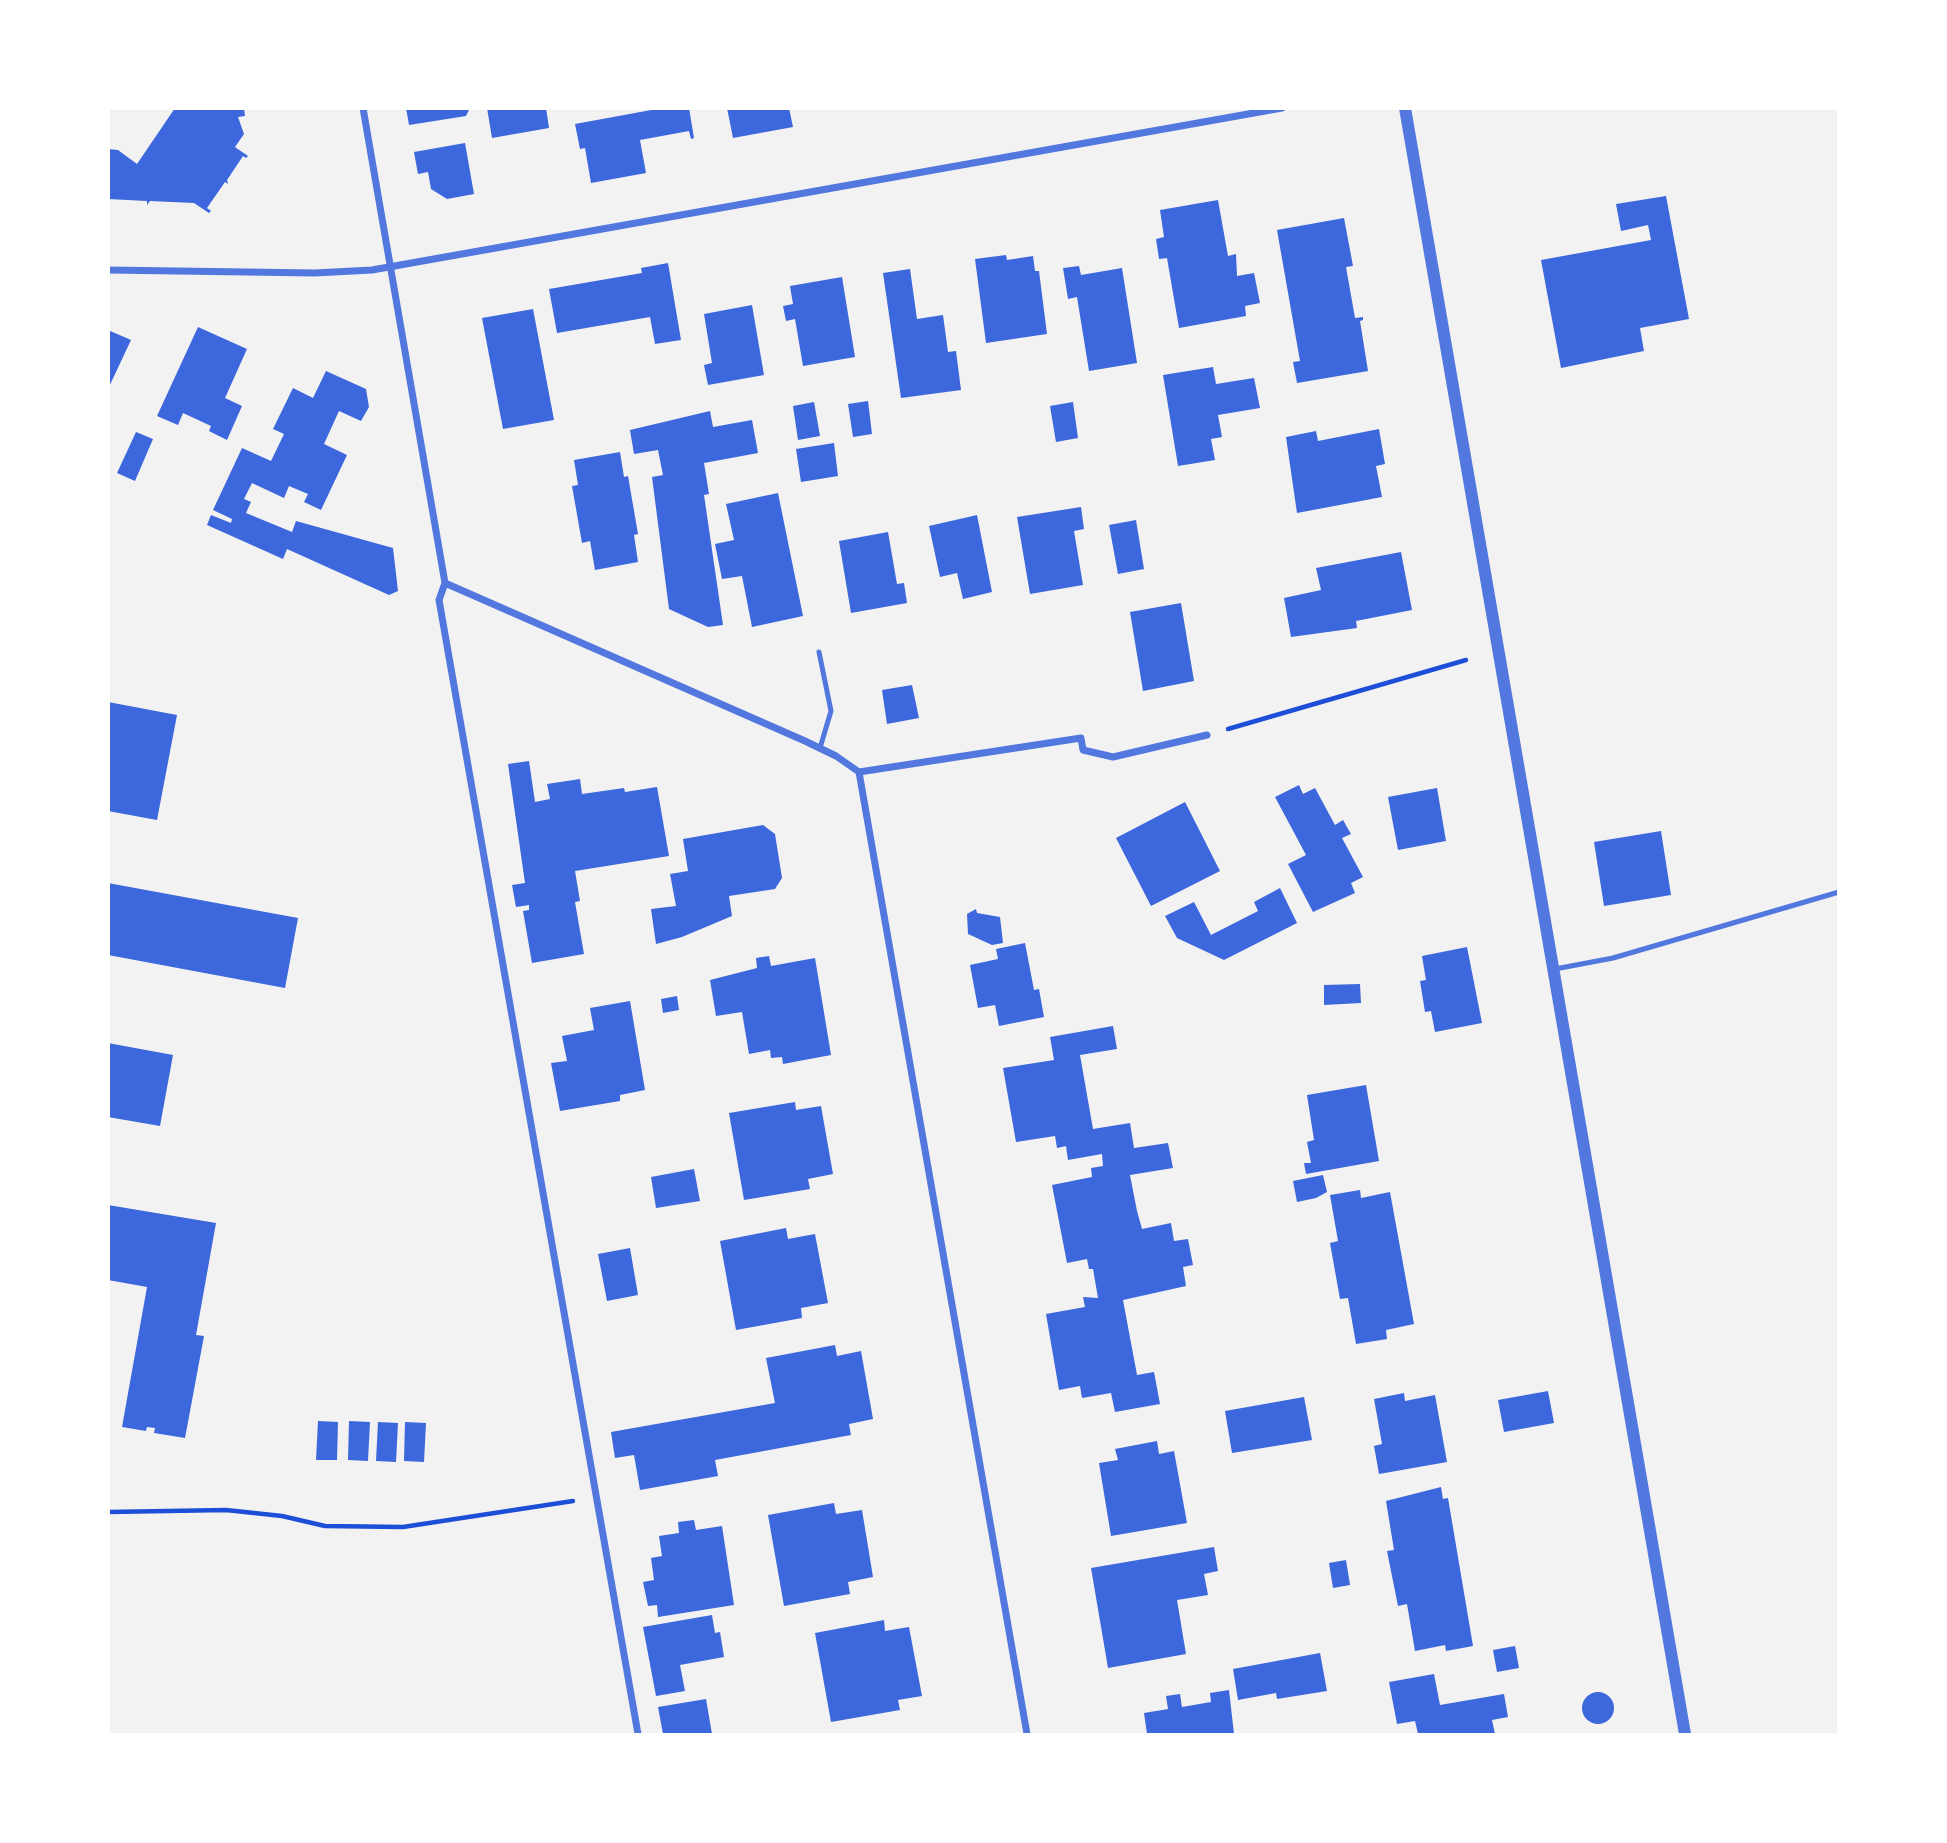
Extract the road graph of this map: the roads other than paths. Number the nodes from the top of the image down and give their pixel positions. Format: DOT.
graph roads {
  1 [pos="363,108"];
  2 [pos="1282,108"];
  3 [pos="1405,108"];
  4 [pos="390,266"];
  5 [pos="108,270"];
  6 [pos="445,583"];
  7 [pos="819,652"];
  8 [pos="1207,736"];
  9 [pos="820,748"];
  10 [pos="859,772"];
  11 [pos="1839,892"];
  12 [pos="1555,969"];
  13 [pos="638,1734"];
  14 [pos="1027,1734"];
  15 [pos="1685,1734"];
  1 -- 4 [label="street"];
  2 -- 4 [label="street"];
  3 -- 12 [label="street"];
  4 -- 5 [label="street"];
  4 -- 6 [label="street"];
  6 -- 9 [label="street"];
  6 -- 13 [label="street"];
  7 -- 9 [label="lane"];
  8 -- 10 [label="street"];
  9 -- 10 [label="street"];
  10 -- 14 [label="street"];
  11 -- 12 [label="lane"];
  12 -- 15 [label="street"];
}
